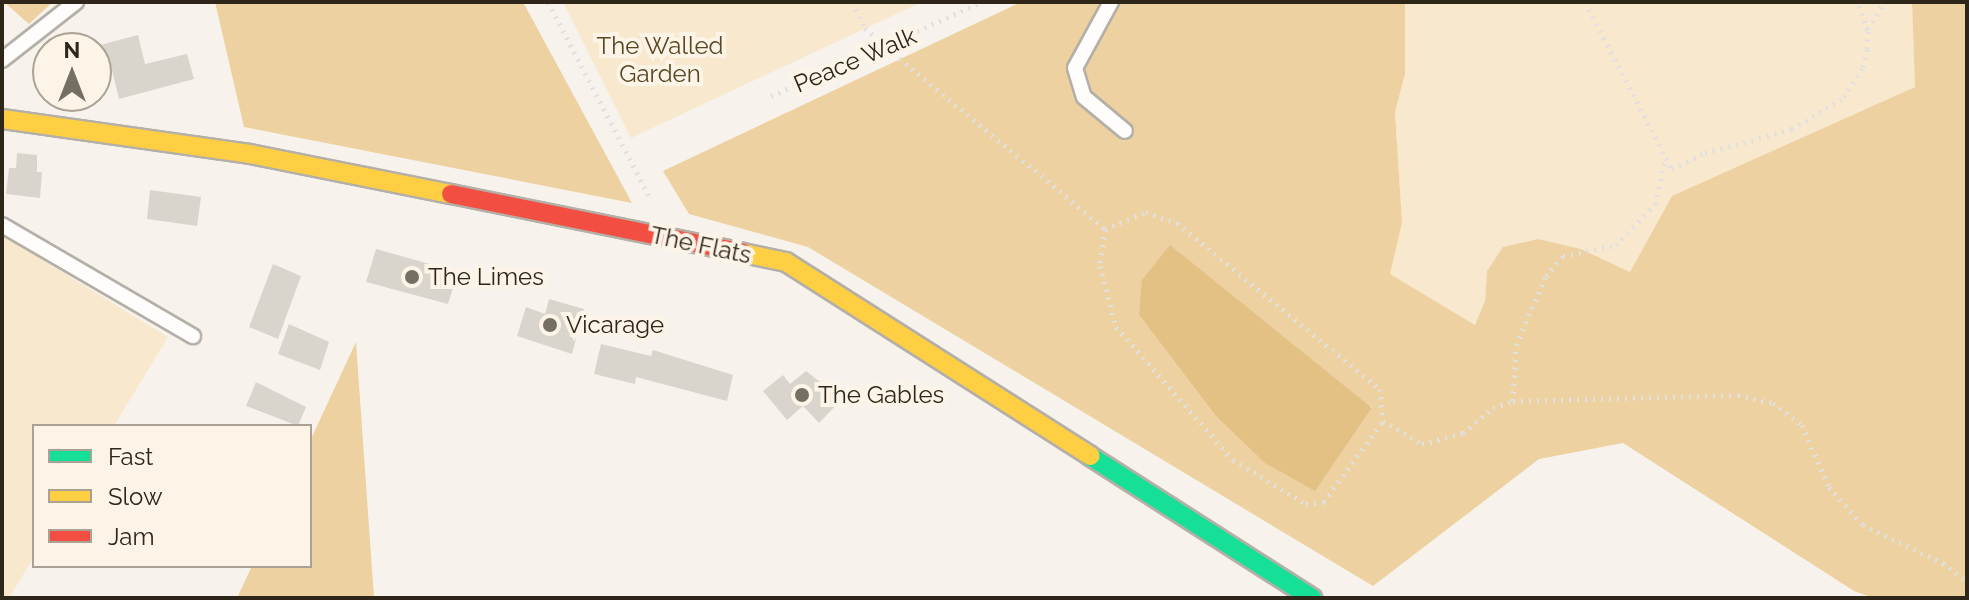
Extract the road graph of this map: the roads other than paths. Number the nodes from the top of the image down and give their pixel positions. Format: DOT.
graph roads {
  1 [pos="76,2"];
  2 [pos="1111,2"];
  3 [pos="2,60"];
  4 [pos="2,119"];
  5 [pos="1125,131"];
  6 [pos="2,225"];
  7 [pos="193,336"];
  8 [pos="1312,598"];
  1 -- 3 [label="lane"];
  2 -- 5 [label="lane"];
  4 -- 8 [label="street, The Flats"];
  6 -- 7 [label="lane"];
}
